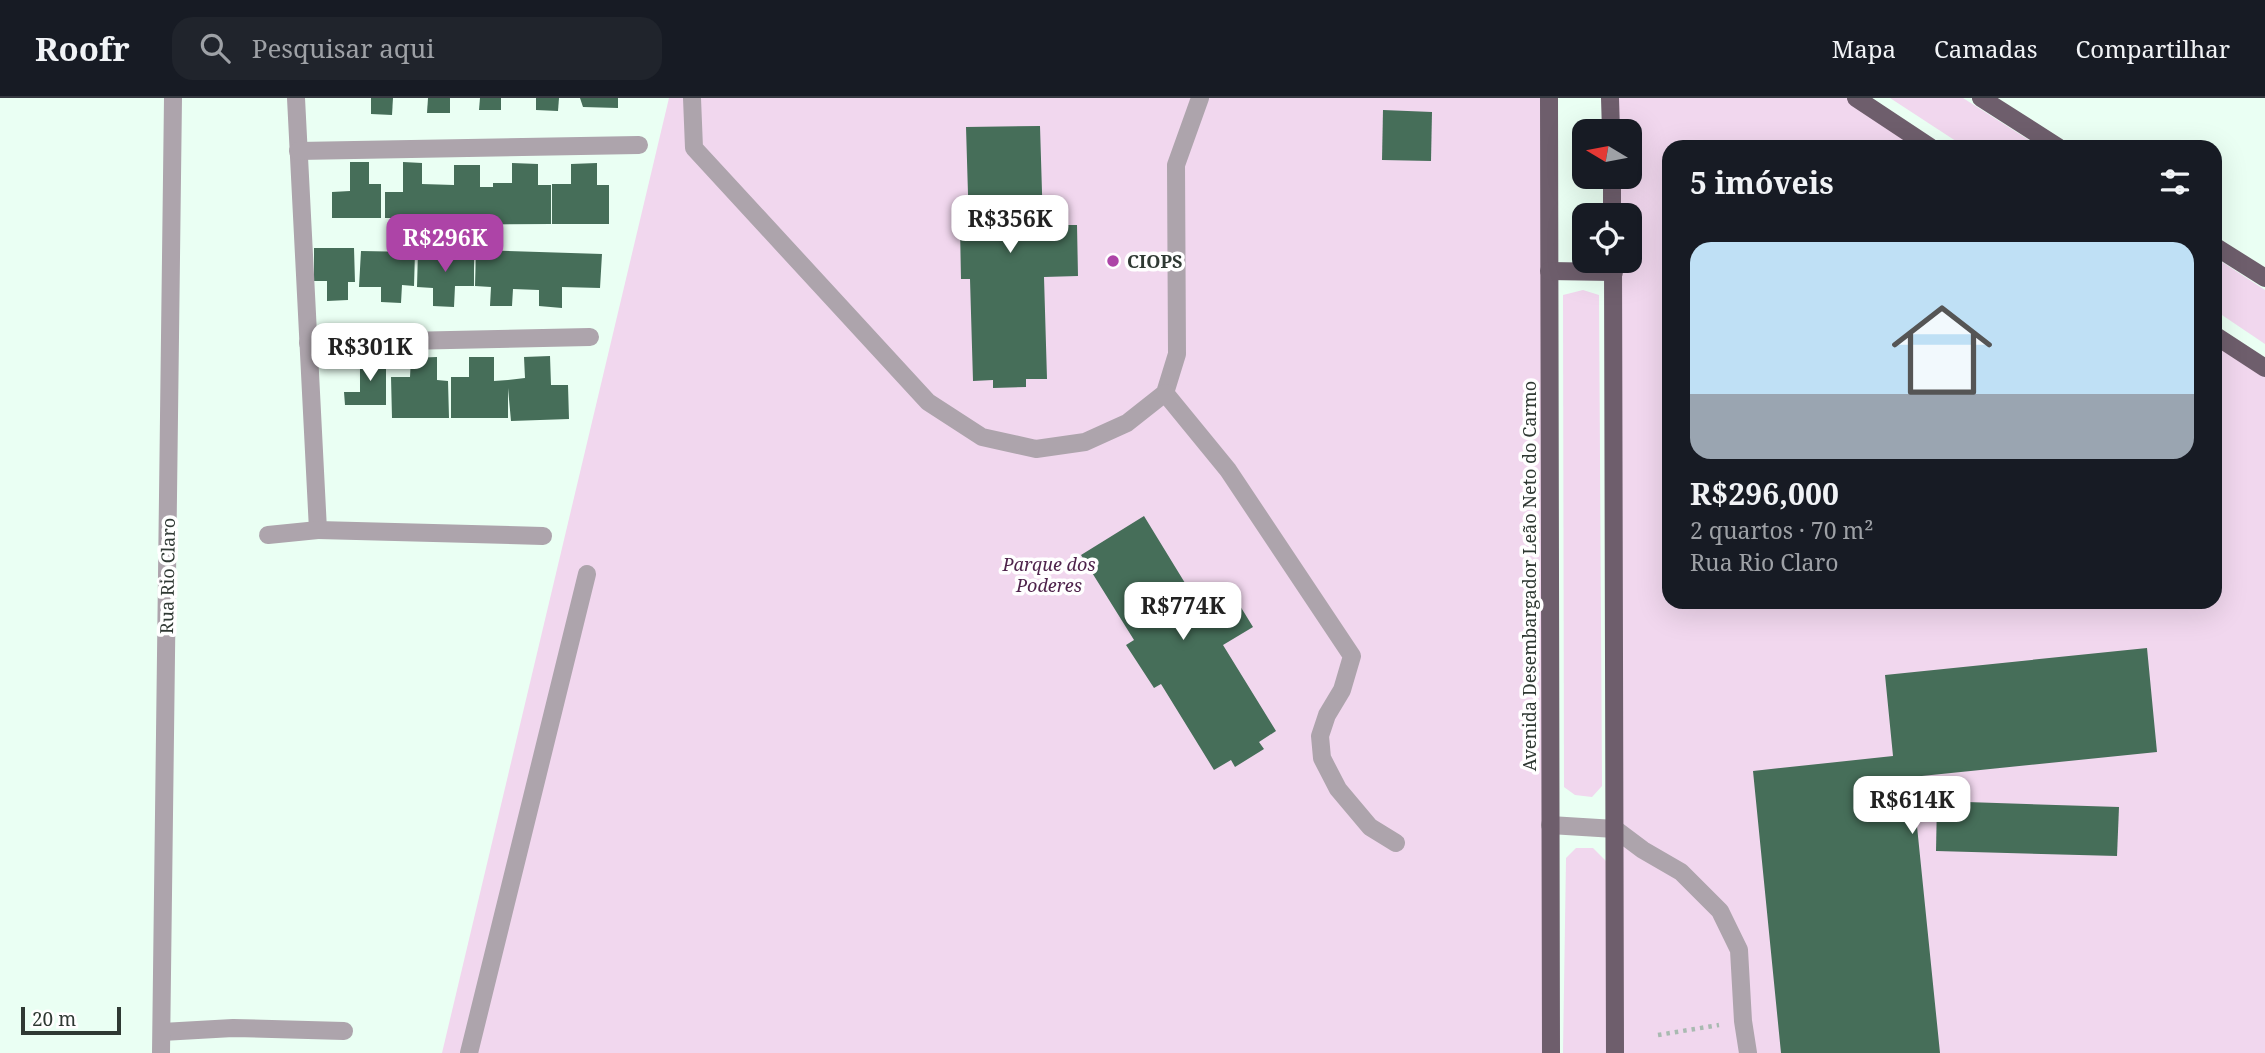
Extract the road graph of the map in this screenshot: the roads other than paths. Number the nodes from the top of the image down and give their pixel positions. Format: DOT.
graph roads {
  1 [pos="173,98"];
  2 [pos="296,98"];
  3 [pos="692,98"];
  4 [pos="1200,98"];
  5 [pos="1549,98"];
  6 [pos="1610,98"];
  7 [pos="1856,98"];
  8 [pos="1981,98"];
  9 [pos="1611,119"];
  10 [pos="1919,140"];
  11 [pos="2047,140"];
  12 [pos="639,145"];
  13 [pos="298,150"];
  14 [pos="2222,251"];
  15 [pos="1572,269"];
  16 [pos="1549,271"];
  17 [pos="1613,273"];
  18 [pos="2265,278"];
  19 [pos="590,337"];
  20 [pos="2222,340"];
  21 [pos="308,342"];
  22 [pos="2265,368"];
  23 [pos="1165,393"];
  24 [pos="318,530"];
  25 [pos="268,535"];
  26 [pos="543,536"];
  27 [pos="587,573"];
  28 [pos="1550,825"];
  29 [pos="1615,829"];
  30 [pos="1396,843"];
  31 [pos="344,1031"];
  32 [pos="162,1032"];
  33 [pos="161,1053"];
  34 [pos="469,1053"];
  35 [pos="1551,1053"];
  36 [pos="1615,1053"];
  37 [pos="1748,1053"];
  1 -- 32 [label="street, Rua Rio Claro"];
  2 -- 13 [label="street"];
  3 -- 23 [label="street"];
  4 -- 23 [label="street"];
  5 -- 16 [label="main road, Avenida Desembargador Leão Neto do Carmo"];
  6 -- 9 [label="main road"];
  7 -- 10 [label="main road"];
  8 -- 11 [label="main road"];
  12 -- 13 [label="street"];
  13 -- 21 [label="street"];
  14 -- 18 [label="main road"];
  15 -- 16 [label="main road"];
  16 -- 28 [label="main road, Avenida Desembargador Leão Neto do Carmo"];
  17 -- 29 [label="main road"];
  19 -- 21 [label="street"];
  20 -- 22 [label="main road"];
  21 -- 24 [label="street"];
  23 -- 30 [label="street"];
  24 -- 25 [label="street"];
  24 -- 26 [label="street"];
  27 -- 34 [label="street"];
  28 -- 29 [label="street"];
  28 -- 35 [label="main road, Avenida Desembargador Leão Neto do Carmo"];
  29 -- 36 [label="main road"];
  29 -- 37 [label="street"];
  31 -- 32 [label="street"];
  32 -- 33 [label="street, Rua Rio Claro"];
}
